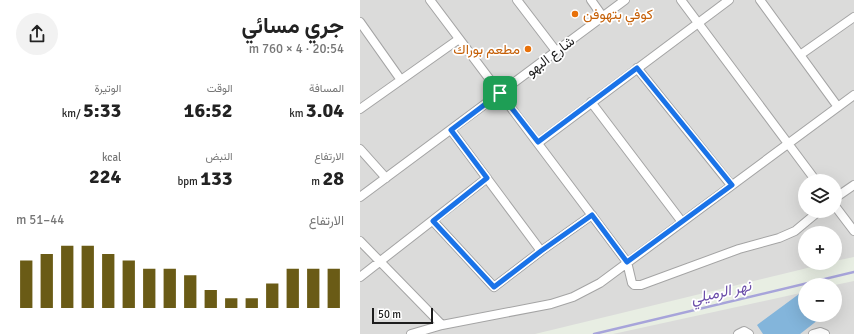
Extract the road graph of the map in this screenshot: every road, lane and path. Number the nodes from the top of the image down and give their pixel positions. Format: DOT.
graph roads {
  1 [pos="430,0"];
  2 [pos="517,0"];
  3 [pos="591,0"];
  4 [pos="625,0"];
  5 [pos="681,0"];
  6 [pos="729,0"];
  7 [pos="760,0"];
  8 [pos="603,16"];
  9 [pos="854,17"];
  10 [pos="360,22"];
  11 [pos="698,23"];
  12 [pos="363,34"];
  13 [pos="459,38"];
  14 [pos="556,52"];
  15 [pos="800,55"];
  16 [pos="637,68"];
  17 [pos="401,80"];
  18 [pos="500,93"];
  19 [pos="854,95"];
  20 [pos="591,102"];
  21 [pos="838,107"];
  22 [pos="360,109"];
  23 [pos="451,130"];
  24 [pos="538,142"];
  25 [pos="788,144"];
  26 [pos="360,149"];
  27 [pos="811,174"];
  28 [pos="386,178"];
  29 [pos="487,178"];
  30 [pos="732,185"];
  31 [pos="854,185"];
  32 [pos="842,193"];
  33 [pos="360,198"];
  34 [pos="592,215"];
  35 [pos="842,215"];
  36 [pos="811,218"];
  37 [pos="433,221"];
  38 [pos="682,222"];
  39 [pos="854,231"];
  40 [pos="360,241"];
  41 [pos="541,251"];
  42 [pos="380,262"];
  43 [pos="627,262"];
  44 [pos="360,277"];
  45 [pos="442,325"];
  46 [pos="411,334"];
  47 [pos="738,334"];
  48 [pos="748,334"];
  49 [pos="813,334"];
  50 [pos="825,334"];
  1 -- 13 [label="street"];
  2 -- 14 [label="street"];
  3 -- 8 [label="street"];
  4 -- 8 [label="street, شارع البهو"];
  5 -- 11 [label="street"];
  6 -- 11 [label="street"];
  7 -- 15 [label="street"];
  8 -- 14 [label="street, شارع البهو"];
  9 -- 15 [label="street"];
  10 -- 12 [label="street"];
  11 -- 16 [label="street"];
  11 -- 25 [label="street"];
  12 -- 17 [label="street"];
  13 -- 17 [label="street"];
  13 -- 18 [label="street"];
  14 -- 18 [label="street, شارع البهو"];
  15 -- 21 [label="street"];
  16 -- 20 [label="street"];
  16 -- 30 [label="street"];
  17 -- 22 [label="street"];
  18 -- 23 [label="street, شارع البهو"];
  18 -- 24 [label="street"];
  19 -- 21 [label="street"];
  20 -- 24 [label="street"];
  20 -- 38 [label="street"];
  21 -- 25 [label="street"];
  23 -- 28 [label="street, شارع البهو"];
  23 -- 29 [label="street"];
  24 -- 34 [label="street"];
  25 -- 27 [label="street"];
  25 -- 30 [label="street"];
  26 -- 28 [label="street"];
  28 -- 33 [label="street, شارع البهو"];
  29 -- 37 [label="street"];
  29 -- 41 [label="street"];
  30 -- 38 [label="street"];
  31 -- 32 [label="street"];
  34 -- 41 [label="street"];
  34 -- 43 [label="street"];
  35 -- 39 [label="street"];
  36 -- 43 [label="street"];
  37 -- 41 [label="street"];
  37 -- 42 [label="street"];
  38 -- 43 [label="street"];
  40 -- 42 [label="street"];
  42 -- 44 [label="street"];
  42 -- 45 [label="street"];
  43 -- 45 [label="street"];
  45 -- 46 [label="street"];
  47 -- 48 [label="street"];
  49 -- 50 [label="street"];
}
